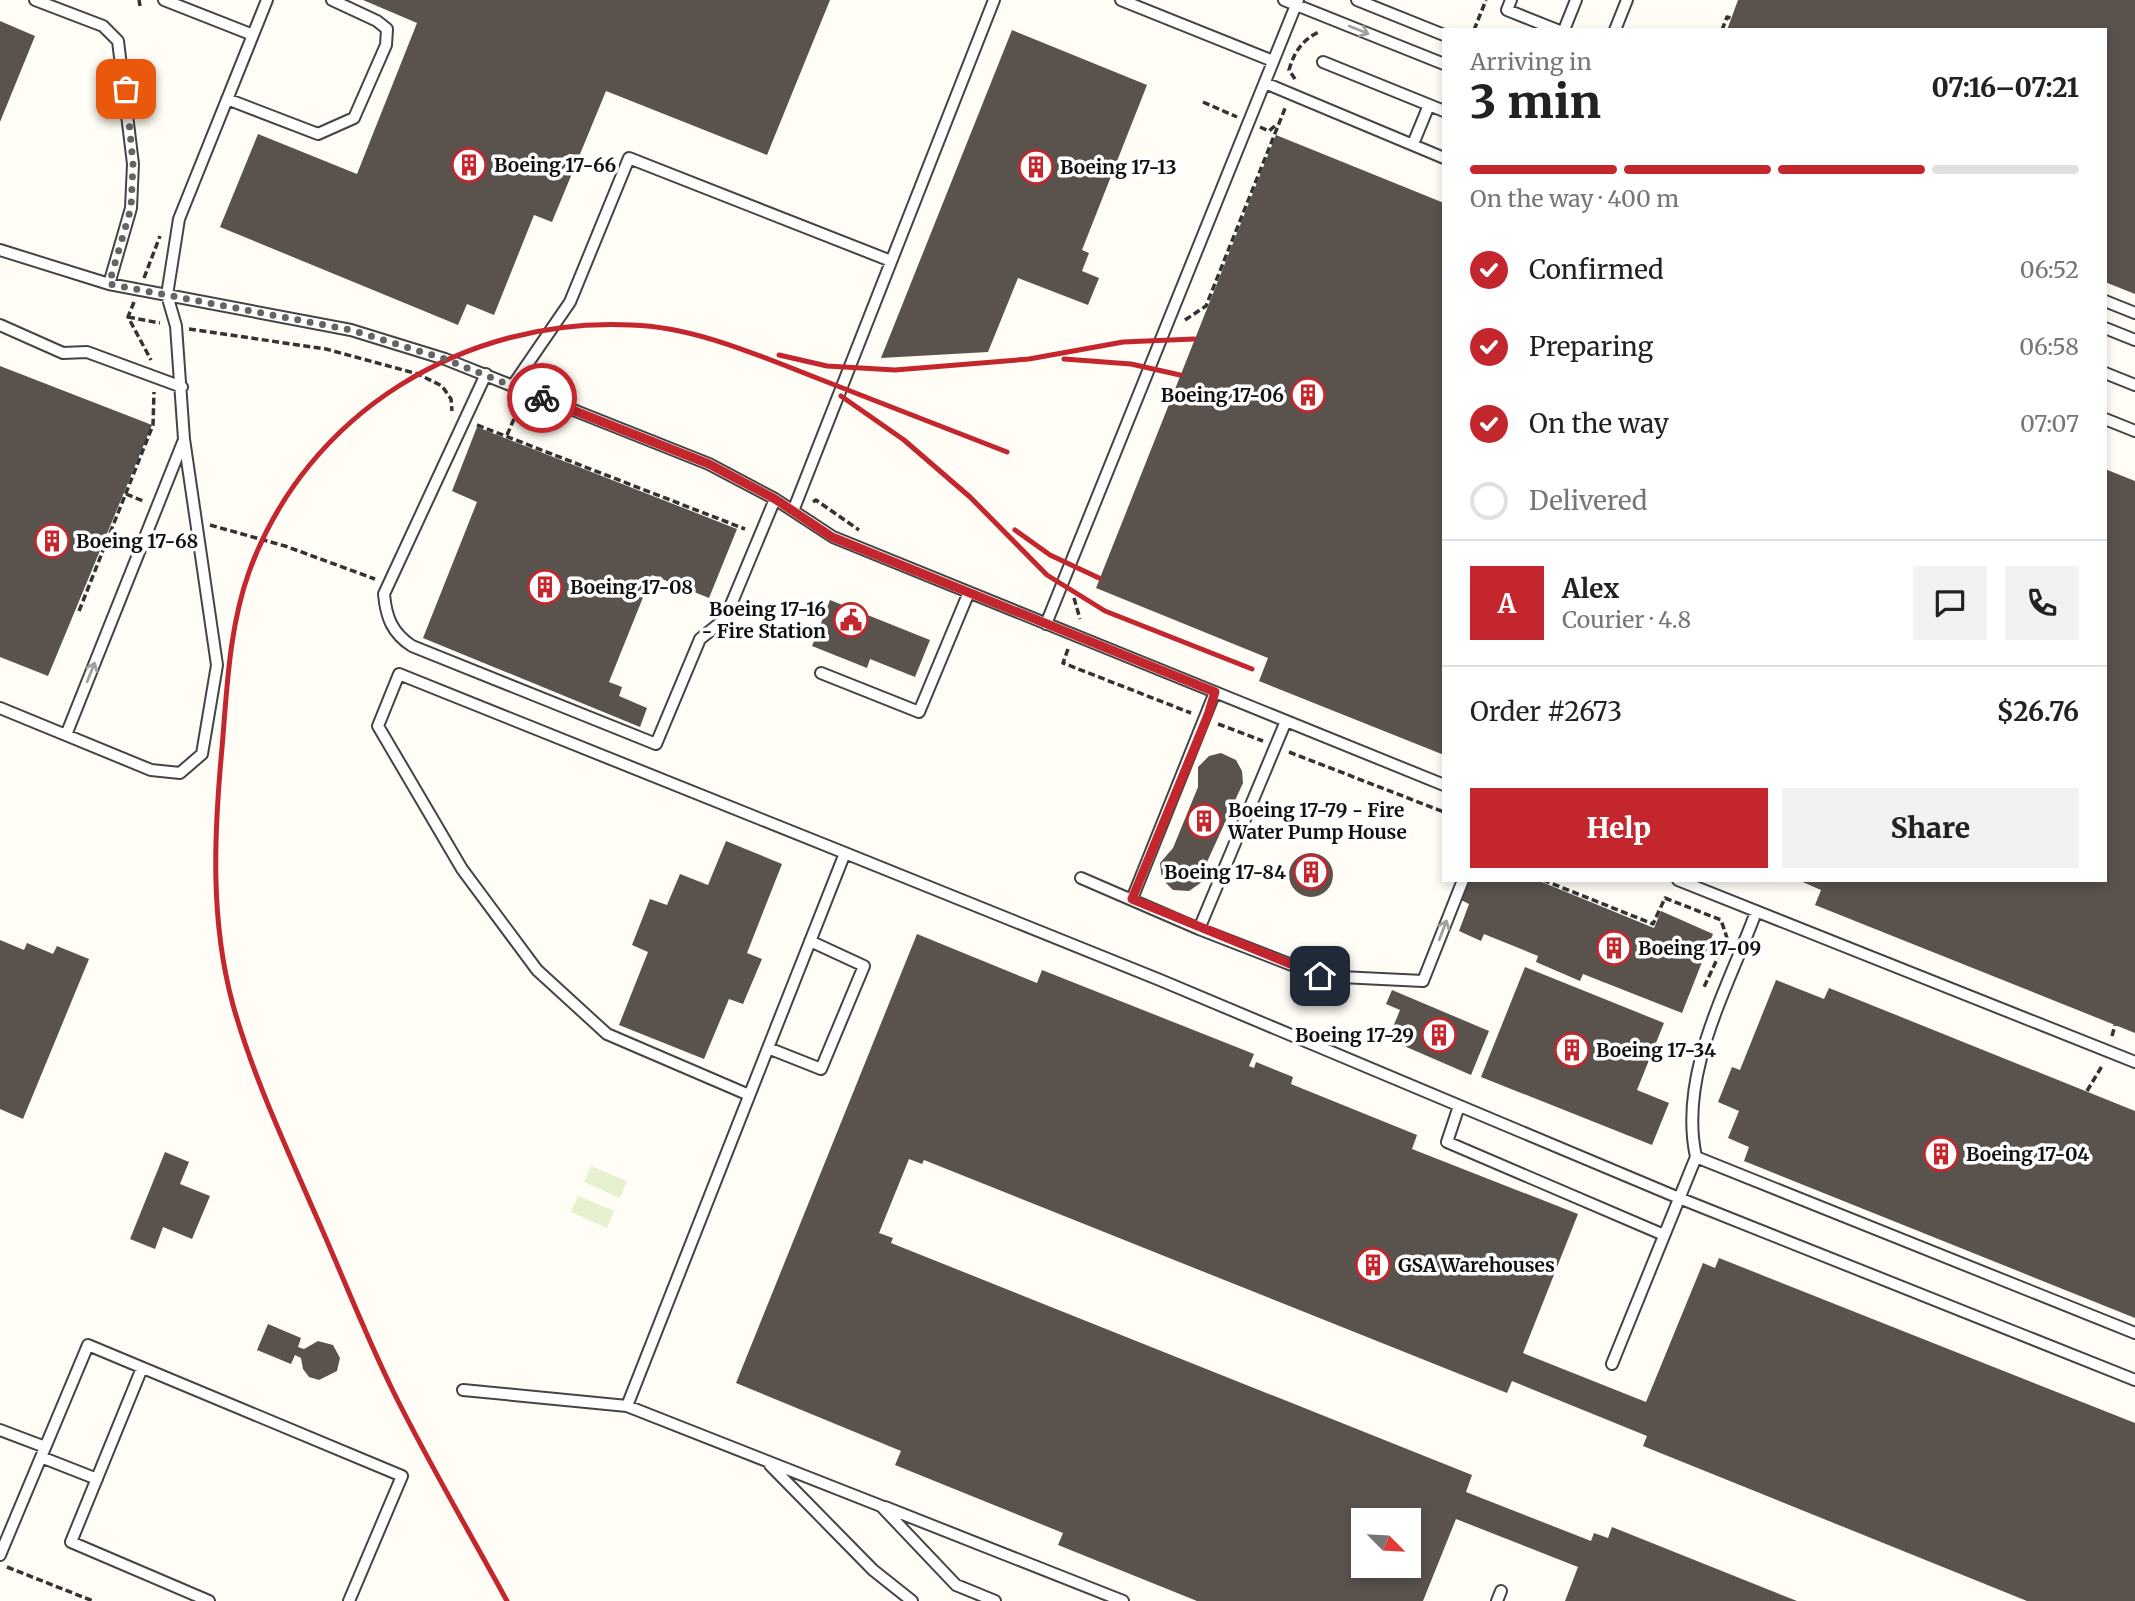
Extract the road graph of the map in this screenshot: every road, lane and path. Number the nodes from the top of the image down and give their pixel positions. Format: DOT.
graph roads {
  1 [pos="35,0"];
  2 [pos="139,0"];
  3 [pos="164,0"];
  4 [pos="267,0"];
  5 [pos="332,0"];
  6 [pos="994,0"];
  7 [pos="1121,0"];
  8 [pos="1283,0"];
  9 [pos="1357,0"];
  10 [pos="1486,0"];
  11 [pos="1511,0"];
  12 [pos="1576,0"];
  13 [pos="1627,0"];
  14 [pos="1297,3"];
  15 [pos="186,4"];
  16 [pos="140,6"];
  17 [pos="1731,18"];
  18 [pos="1475,28"];
  19 [pos="1553,28"];
  20 [pos="1565,28"];
  21 [pos="1616,28"];
  22 [pos="1723,28"];
  23 [pos="1326,33"];
  24 [pos="1442,34"];
  25 [pos="253,35"];
  26 [pos="1273,61"];
  27 [pos="1323,62"];
  28 [pos="1442,63"];
  29 [pos="1265,83"];
  30 [pos="1290,93"];
  31 [pos="227,99"];
  32 [pos="1429,104"];
  33 [pos="1442,110"];
  34 [pos="1413,144"];
  35 [pos="1442,157"];
  36 [pos="0,250"];
  37 [pos="891,261"];
  38 [pos="109,284"];
  39 [pos="167,295"];
  40 [pos="2107,302"];
  41 [pos="2135,313"];
  42 [pos="128,317"];
  43 [pos="0,325"];
  44 [pos="1178,325"];
  45 [pos="176,326"];
  46 [pos="2107,329"];
  47 [pos="2135,340"];
  48 [pos="485,374"];
  49 [pos="2107,374"];
  50 [pos="513,385"];
  51 [pos="2135,385"];
  52 [pos="182,387"];
  53 [pos="2107,420"];
  54 [pos="466,421"];
  55 [pos="2135,431"];
  56 [pos="184,439"];
  57 [pos="126,494"];
  58 [pos="775,499"];
  59 [pos="158,507"];
  60 [pos="795,512"];
  61 [pos="196,521"];
  62 [pos="748,522"];
  63 [pos="869,534"];
  64 [pos="380,580"];
  65 [pos="969,592"];
  66 [pos="1075,592"];
  67 [pos="1052,608"];
  68 [pos="1080,620"];
  69 [pos="1046,624"];
  70 [pos="1074,635"];
  71 [pos="821,673"];
  72 [pos="1215,692"];
  73 [pos="0,708"];
  74 [pos="1207,717"];
  75 [pos="1286,721"];
  76 [pos="66,735"];
  77 [pos="1276,746"];
  78 [pos="1442,784"];
  79 [pos="1442,811"];
  80 [pos="845,853"];
  81 [pos="1081,878"];
  82 [pos="1462,882"];
  83 [pos="1548,882"];
  84 [pos="1683,882"];
  85 [pos="1132,899"];
  86 [pos="1756,912"];
  87 [pos="1199,929"];
  88 [pos="810,941"];
  89 [pos="1704,987"];
  90 [pos="768,1048"];
  91 [pos="2135,1062"];
  92 [pos="749,1095"];
  93 [pos="1460,1106"];
  94 [pos="1696,1157"];
  95 [pos="1679,1198"];
  96 [pos="1664,1235"];
  97 [pos="2135,1333"];
  98 [pos="1612,1364"];
  99 [pos="142,1367"];
  100 [pos="2135,1380"];
  101 [pos="463,1390"];
  102 [pos="627,1406"];
  103 [pos="0,1430"];
  104 [pos="43,1452"];
  105 [pos="766,1461"];
  106 [pos="97,1479"];
  107 [pos="881,1506"];
  108 [pos="0,1555"];
  109 [pos="17,1571"];
  110 [pos="93,1601"];
  111 [pos="209,1601"];
  112 [pos="349,1601"];
  113 [pos="912,1601"];
  114 [pos="995,1601"];
  115 [pos="1123,1601"];
  1 -- 38 [label="lane"];
  2 -- 16 [label="path"];
  3 -- 15 [label="lane"];
  4 -- 25 [label="lane"];
  5 -- 31 [label="lane"];
  6 -- 37 [label="lane"];
  7 -- 26 [label="lane"];
  8 -- 14 [label="lane"];
  9 -- 24 [label="lane"];
  10 -- 18 [label="path"];
  11 -- 19 [label="lane"];
  12 -- 20 [label="lane"];
  13 -- 21 [label="lane"];
  14 -- 26 [label="lane"];
  14 -- 28 [label="lane, one-way"];
  15 -- 25 [label="lane"];
  17 -- 22 [label="path"];
  23 -- 30 [label="path"];
  25 -- 31 [label="lane"];
  26 -- 29 [label="lane"];
  27 -- 32 [label="lane"];
  29 -- 30 [label="lane"];
  29 -- 67 [label="lane"];
  30 -- 34 [label="lane"];
  30 -- 44 [label="path"];
  31 -- 39 [label="lane"];
  32 -- 33 [label="lane"];
  32 -- 34 [label="lane"];
  34 -- 35 [label="lane"];
  36 -- 38 [label="lane"];
  37 -- 50 [label="lane"];
  37 -- 60 [label="lane"];
  38 -- 39 [label="lane"];
  39 -- 45 [label="lane"];
  39 -- 48 [label="lane"];
  40 -- 41 [label="lane"];
  42 -- 45 [label="path"];
  43 -- 52 [label="lane"];
  45 -- 52 [label="lane"];
  45 -- 54 [label="path"];
  46 -- 47 [label="lane"];
  48 -- 50 [label="lane"];
  48 -- 54 [label="lane"];
  49 -- 51 [label="lane"];
  50 -- 58 [label="lane"];
  52 -- 56 [label="lane"];
  53 -- 55 [label="lane"];
  54 -- 58 [label="lane"];
  54 -- 62 [label="path"];
  56 -- 59 [label="lane"];
  56 -- 61 [label="lane"];
  57 -- 59 [label="path"];
  58 -- 60 [label="lane"];
  76 -- 59 [label="lane, one-way"];
  60 -- 63 [label="path"];
  60 -- 65 [label="lane"];
  61 -- 64 [label="path"];
  61 -- 76 [label="lane"];
  65 -- 69 [label="lane"];
  65 -- 71 [label="lane"];
  66 -- 68 [label="path"];
  67 -- 68 [label="path"];
  67 -- 69 [label="lane"];
  68 -- 70 [label="path"];
  69 -- 70 [label="lane"];
  70 -- 72 [label="lane"];
  70 -- 74 [label="path"];
  72 -- 74 [label="lane"];
  72 -- 75 [label="lane"];
  73 -- 76 [label="lane"];
  74 -- 77 [label="path"];
  74 -- 85 [label="lane"];
  75 -- 77 [label="lane"];
  75 -- 78 [label="lane"];
  77 -- 79 [label="path"];
  77 -- 87 [label="lane"];
  80 -- 88 [label="lane"];
  80 -- 92 [label="lane"];
  80 -- 93 [label="lane"];
  81 -- 85 [label="lane"];
  87 -- 82 [label="lane, one-way"];
  83 -- 89 [label="path"];
  84 -- 86 [label="lane"];
  85 -- 87 [label="lane"];
  86 -- 91 [label="lane"];
  86 -- 94 [label="lane"];
  88 -- 90 [label="lane"];
  88 -- 90 [label="lane"];
  90 -- 92 [label="lane"];
  92 -- 102 [label="lane"];
  93 -- 95 [label="lane"];
  93 -- 96 [label="lane"];
  94 -- 95 [label="lane"];
  94 -- 97 [label="lane"];
  95 -- 96 [label="lane"];
  95 -- 100 [label="lane"];
  96 -- 98 [label="lane"];
  99 -- 104 [label="lane"];
  99 -- 106 [label="lane"];
  99 -- 112 [label="lane"];
  101 -- 102 [label="lane"];
  102 -- 105 [label="lane"];
  103 -- 104 [label="lane"];
  104 -- 106 [label="lane"];
  104 -- 108 [label="lane"];
  105 -- 107 [label="lane"];
  105 -- 113 [label="lane"];
  106 -- 111 [label="lane"];
  107 -- 114 [label="lane"];
  107 -- 115 [label="lane"];
  109 -- 110 [label="path"];
}
